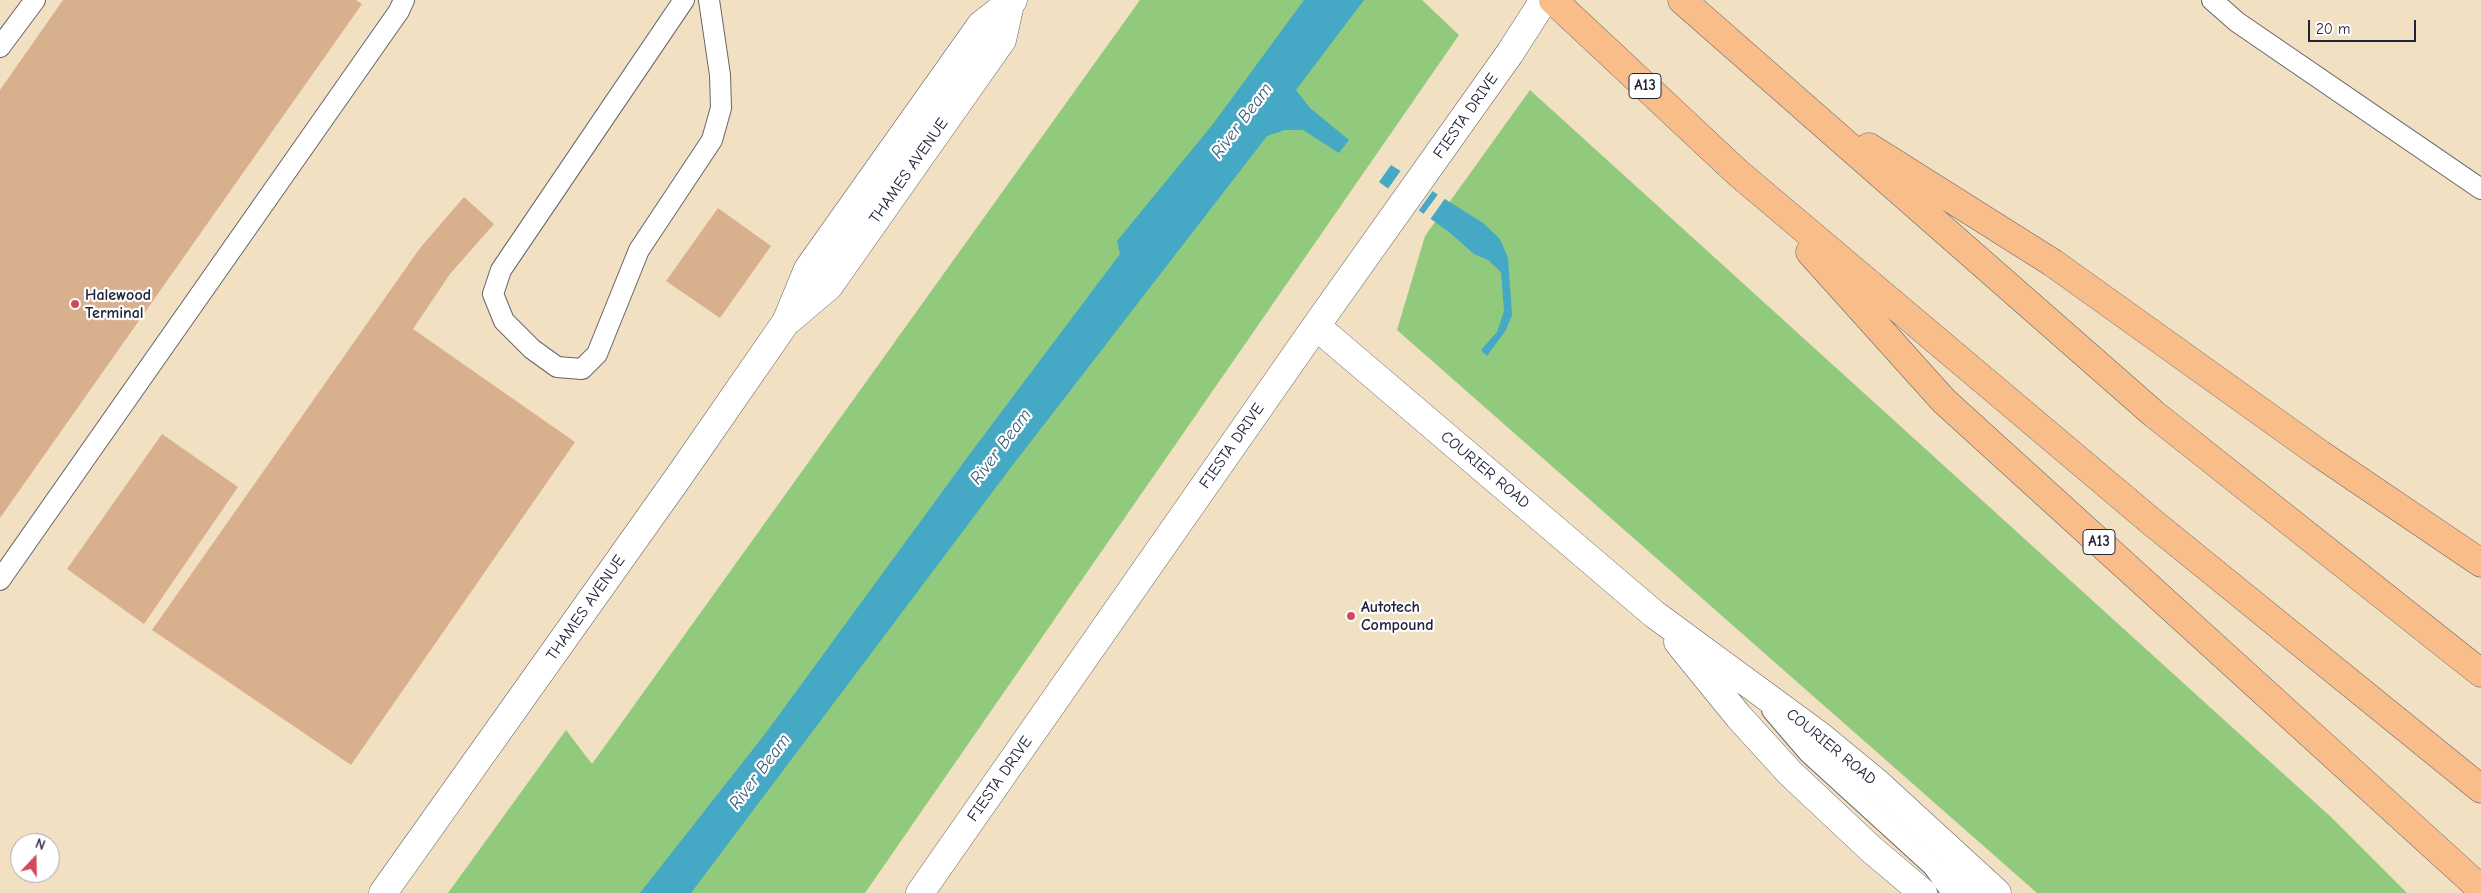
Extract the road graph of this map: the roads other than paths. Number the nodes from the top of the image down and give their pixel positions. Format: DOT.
graph roads {
  1 [pos="35,0"];
  2 [pos="404,0"];
  3 [pos="684,0"];
  4 [pos="708,0"];
  5 [pos="1544,0"];
  6 [pos="1552,0"];
  7 [pos="1682,0"];
  8 [pos="2212,0"];
  9 [pos="1012,1"];
  10 [pos="0,46"];
  11 [pos="1798,102"];
  12 [pos="1738,173"];
  13 [pos="2481,189"];
  14 [pos="1316,326"];
  15 [pos="2481,563"];
  16 [pos="0,580"];
  17 [pos="1654,614"];
  18 [pos="2481,673"];
  19 [pos="1747,682"];
  20 [pos="1725,700"];
  21 [pos="1808,752"];
  22 [pos="2481,789"];
  23 [pos="1933,866"];
  24 [pos="2481,889"];
  25 [pos="383,893"];
  26 [pos="920,893"];
  27 [pos="1923,893"];
  28 [pos="1952,893"];
  29 [pos="1980,893"];
  30 [pos="1997,893"];
  1 -- 10 [label="lane"];
  2 -- 16 [label="lane"];
  3 -- 4 [label="lane"];
  5 -- 14 [label="street, FIESTA DRIVE"];
  6 -- 12 [label="highway, A13"];
  7 -- 11 [label="highway"];
  8 -- 13 [label="lane"];
  9 -- 25 [label="street, THAMES AVENUE"];
  11 -- 15 [label="highway"];
  11 -- 18 [label="highway"];
  12 -- 22 [label="highway, A13"];
  12 -- 24 [label="highway, A13"];
  14 -- 17 [label="street, COURIER ROAD"];
  14 -- 26 [label="street, FIESTA DRIVE"];
  17 -- 19 [label="street, COURIER ROAD"];
  17 -- 20 [label="street, COURIER ROAD"];
  19 -- 21 [label="lane"];
  19 -- 30 [label="street, COURIER ROAD"];
  20 -- 21 [label="lane"];
  20 -- 27 [label="street, COURIER ROAD"];
  21 -- 23 [label="lane"];
  23 -- 28 [label="lane"];
  23 -- 29 [label="lane"];
}
